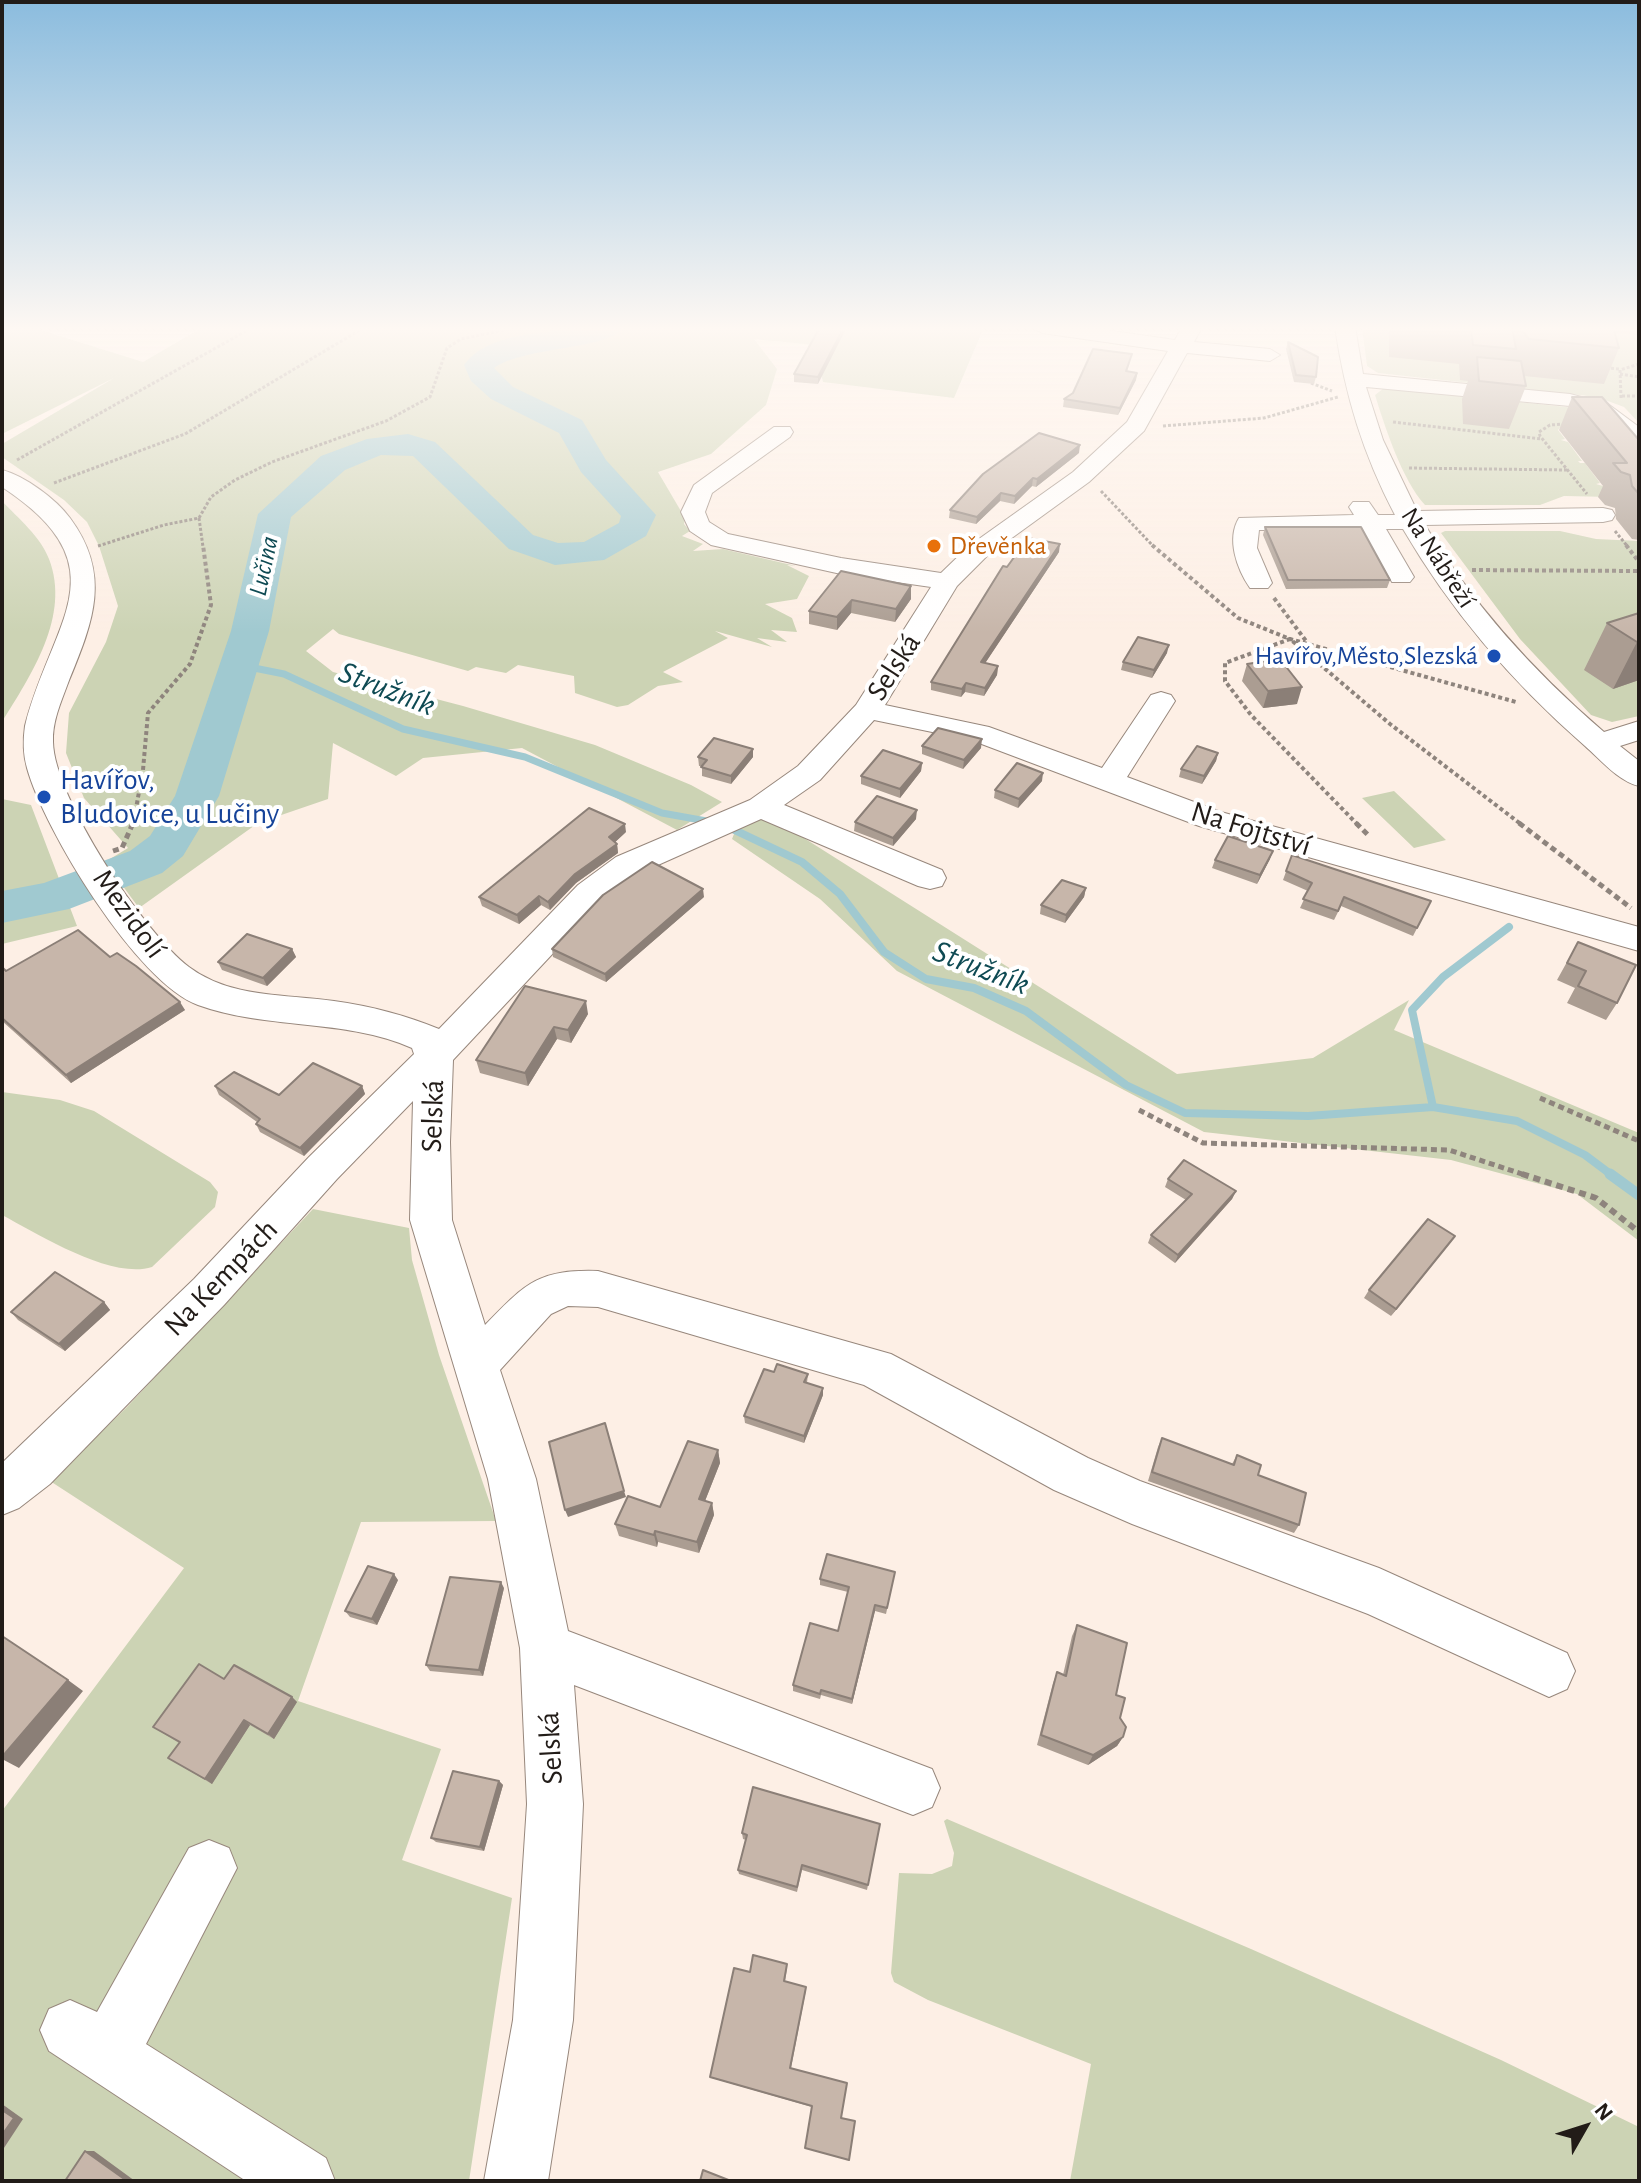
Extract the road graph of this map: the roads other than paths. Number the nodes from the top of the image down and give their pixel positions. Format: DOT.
graph roads {
  1 [pos="1140,429"];
  2 [pos="1368,429"];
  3 [pos="782,432"];
  4 [pos="7,470"];
  5 [pos="1366,514"];
  6 [pos="1603,515"];
  7 [pos="1412,520"];
  8 [pos="1401,577"];
  9 [pos="947,582"];
  10 [pos="1259,583"];
  11 [pos="1161,701"];
  12 [pos="867,710"];
  13 [pos="1639,730"];
  14 [pos="1598,743"];
  15 [pos="1639,777"];
  16 [pos="1109,781"];
  17 [pos="751,810"];
  18 [pos="930,878"];
  19 [pos="1639,939"];
  20 [pos="435,1058"];
  21 [pos="476,1365"];
  22 [pos="2,1492"];
  23 [pos="546,1648"];
  24 [pos="1549,1671"];
  25 [pos="913,1788"];
  26 [pos="209,1868"];
  27 [pos="303,2181"];
  28 [pos="516,2181"];
  1 -- 9 [label="street, Selská"];
  2 -- 7 [label="street, Na Nábřeží"];
  3 -- 9 [label="street"];
  4 -- 20 [label="street, Mezidolí"];
  5 -- 7 [label="street"];
  5 -- 8 [label="street"];
  5 -- 10 [label="street"];
  6 -- 7 [label="street"];
  7 -- 14 [label="street, Na Nábřeží"];
  9 -- 12 [label="street, Selská"];
  11 -- 16 [label="street"];
  12 -- 16 [label="street, Na Fojtství"];
  12 -- 17 [label="street, Selská"];
  13 -- 14 [label="street"];
  14 -- 15 [label="street, Na Nábřeží"];
  16 -- 19 [label="street, Na Fojtství"];
  17 -- 18 [label="street"];
  17 -- 20 [label="street, Selská"];
  20 -- 21 [label="street, Selská"];
  20 -- 22 [label="street, Na Kempách"];
  21 -- 23 [label="street, Selská"];
  21 -- 24 [label="street"];
  23 -- 25 [label="street"];
  23 -- 28 [label="street, Selská"];
  26 -- 27 [label="street"];
}
